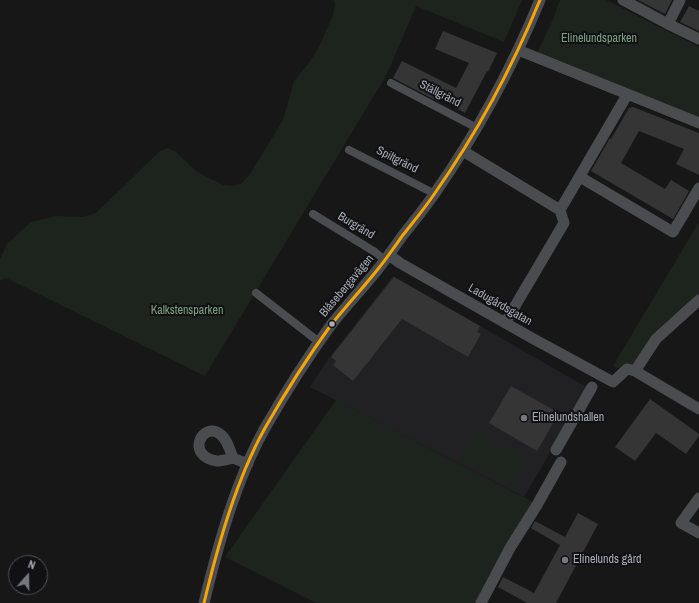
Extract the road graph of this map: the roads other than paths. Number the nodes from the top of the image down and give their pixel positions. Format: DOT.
graph roads {
  1 [pos="540,0"];
  2 [pos="623,0"];
  3 [pos="680,0"];
  4 [pos="668,24"];
  5 [pos="699,39"];
  6 [pos="518,50"];
  7 [pos="391,83"];
  8 [pos="628,95"];
  9 [pos="699,124"];
  10 [pos="477,128"];
  11 [pos="349,150"];
  12 [pos="463,151"];
  13 [pos="580,177"];
  14 [pos="699,188"];
  15 [pos="435,194"];
  16 [pos="560,210"];
  17 [pos="313,214"];
  18 [pos="387,257"];
  19 [pos="256,293"];
  20 [pos="699,300"];
  21 [pos="505,323"];
  22 [pos="319,342"];
  23 [pos="635,370"];
  24 [pos="592,387"];
  25 [pos="699,409"];
  26 [pos="556,450"];
  27 [pos="233,458"];
  28 [pos="560,462"];
  29 [pos="248,464"];
  30 [pos="699,498"];
  31 [pos="699,534"];
  32 [pos="204,603"];
  33 [pos="482,603"];
  1 -- 6 [label="street, Blåsebergavägen"];
  2 -- 4 [label="street"];
  3 -- 4 [label="street"];
  4 -- 5 [label="street"];
  6 -- 8 [label="street"];
  6 -- 10 [label="street, Blåsebergavägen"];
  7 -- 10 [label="street, Ställgränd"];
  8 -- 9 [label="street"];
  8 -- 13 [label="street"];
  10 -- 12 [label="street, Blåsebergavägen"];
  11 -- 15 [label="street, Spiltgränd"];
  12 -- 15 [label="street, Blåsebergavägen"];
  12 -- 16 [label="street"];
  13 -- 14 [label="street"];
  13 -- 16 [label="street"];
  15 -- 18 [label="street, Blåsebergavägen"];
  16 -- 21 [label="street"];
  17 -- 18 [label="street, Burgränd"];
  18 -- 21 [label="street, Ladugårdsgatan"];
  18 -- 22 [label="street, Blåsebergavägen"];
  19 -- 22 [label="street"];
  20 -- 23 [label="street"];
  21 -- 23 [label="street, Ladugårdsgatan"];
  22 -- 29 [label="street, Blåsebergavägen"];
  23 -- 25 [label="street"];
  24 -- 26 [label="street"];
  27 -- 29 [label="street"];
  28 -- 33 [label="street"];
  29 -- 32 [label="street, Blåsebergavägen"];
  30 -- 31 [label="street"];
}
